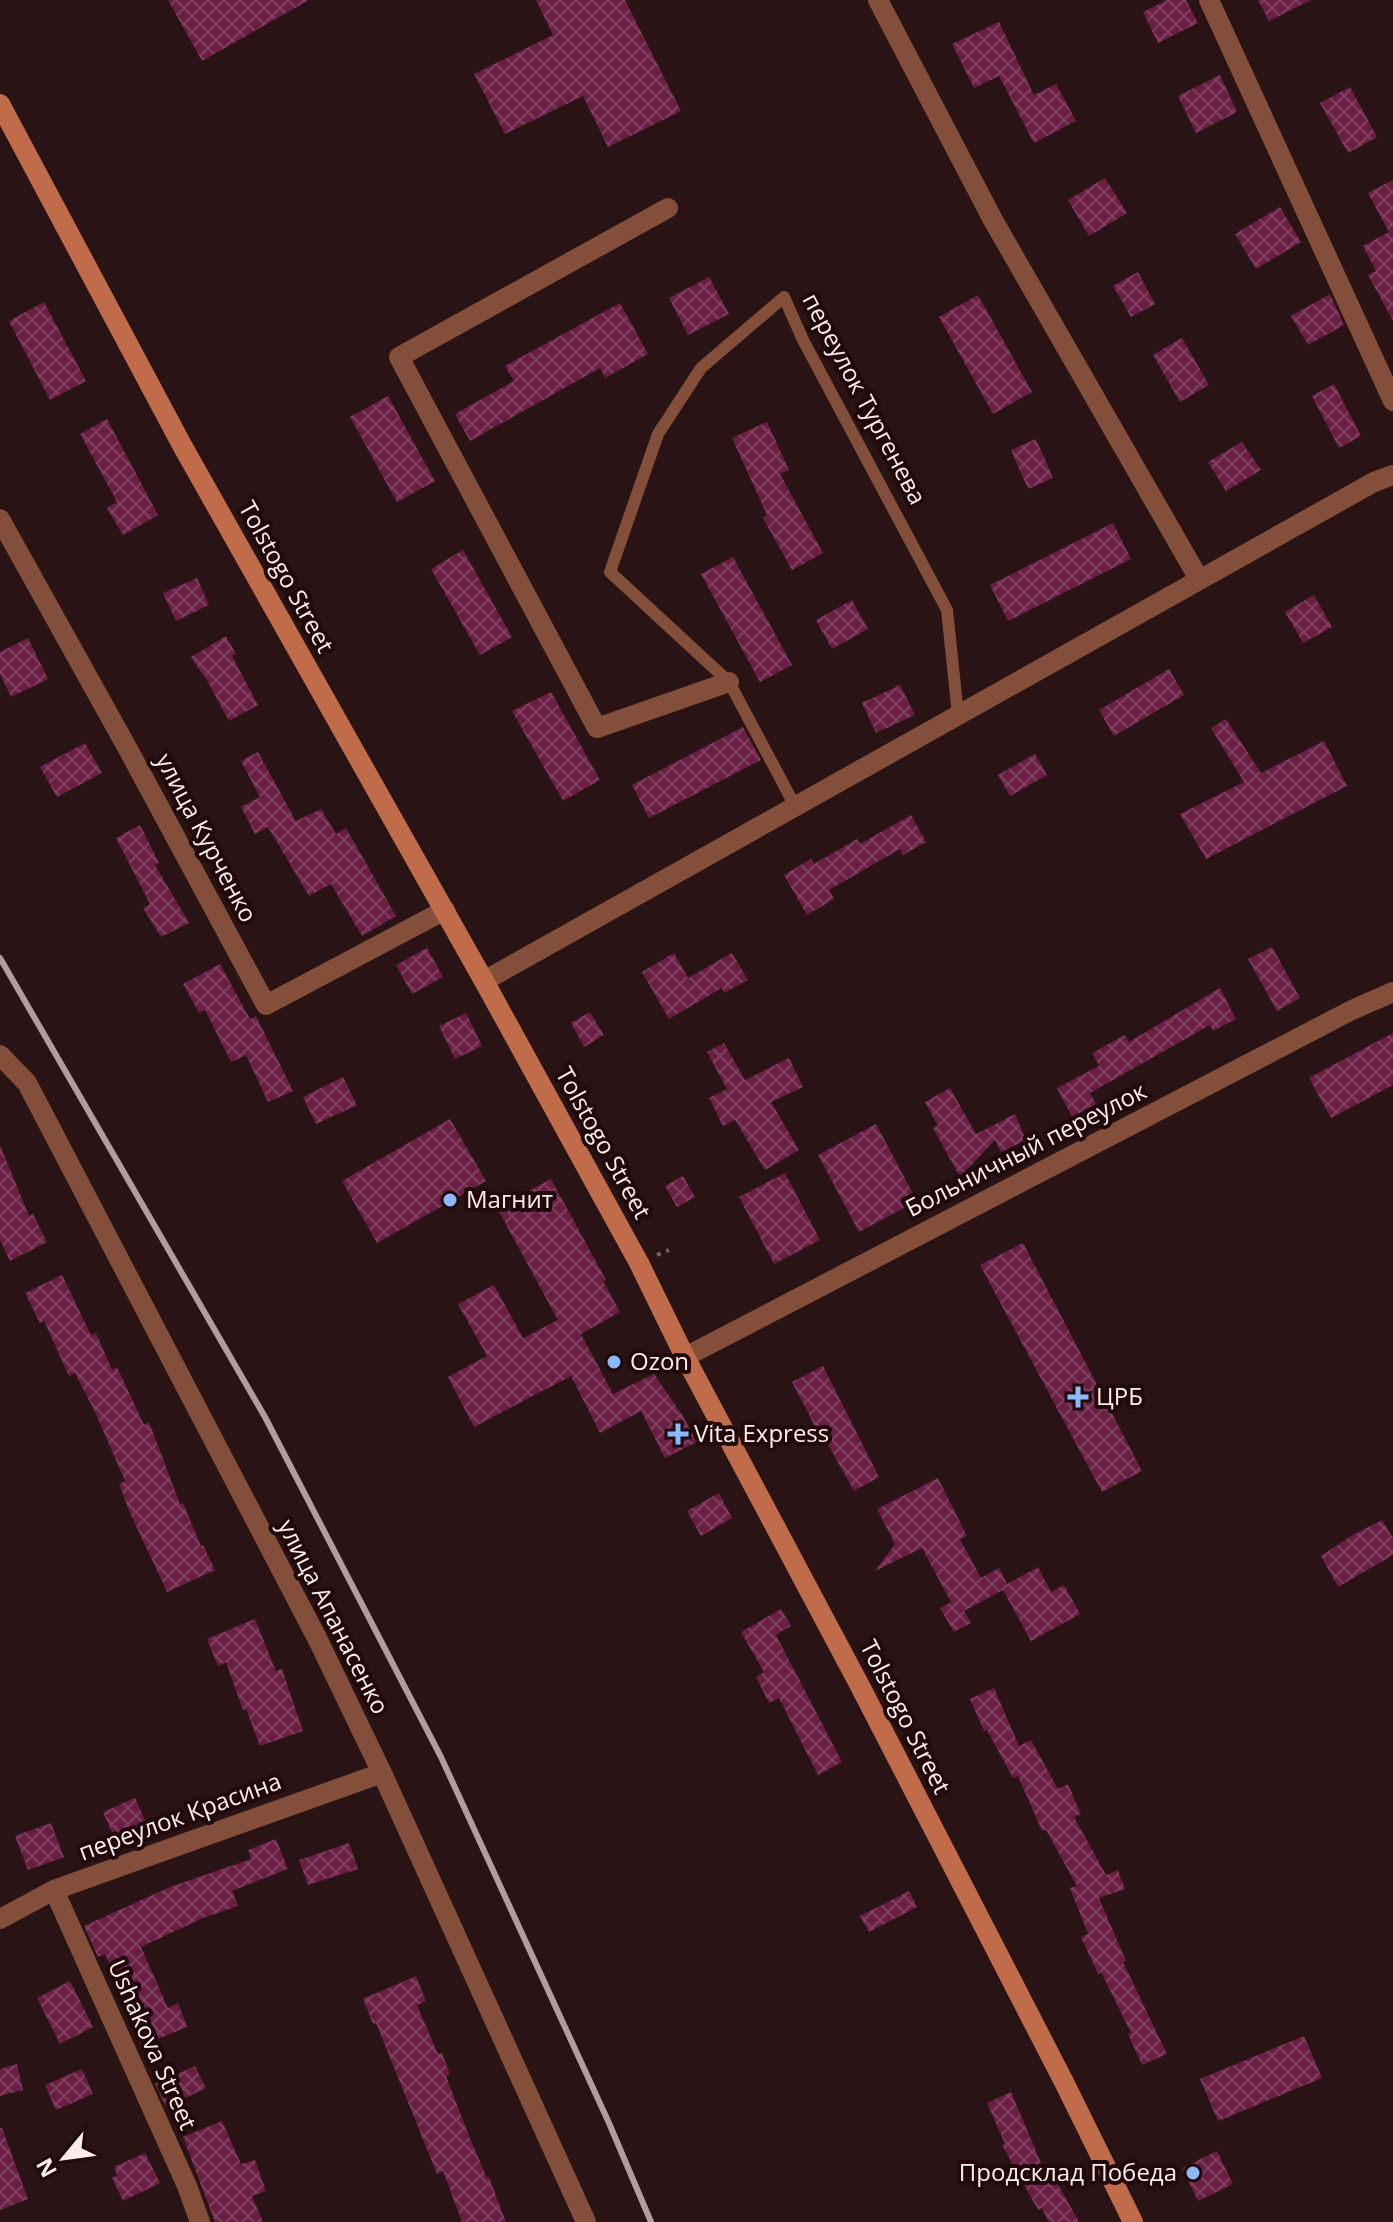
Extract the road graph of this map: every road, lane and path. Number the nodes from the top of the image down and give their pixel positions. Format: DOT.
graph roads {
  1 [pos="878,0"];
  2 [pos="1209,0"];
  3 [pos="0,104"];
  4 [pos="668,208"];
  5 [pos="1393,401"];
  6 [pos="1393,475"];
  7 [pos="0,519"];
  8 [pos="1199,579"];
  9 [pos="729,682"];
  10 [pos="958,715"];
  11 [pos="794,804"];
  12 [pos="445,910"];
  13 [pos="484,981"];
  14 [pos="1393,992"];
  15 [pos="0,1055"];
  16 [pos="685,1357"];
  17 [pos="382,1773"];
  18 [pos="54,1890"];
  19 [pos="0,1919"];
  20 [pos="200,2222"];
  21 [pos="586,2222"];
  22 [pos="1133,2222"];
  1 -- 8 [label="street"];
  2 -- 5 [label="street"];
  3 -- 12 [label="main road, Tolstogo Street"];
  4 -- 9 [label="street"];
  6 -- 8 [label="street"];
  7 -- 12 [label="street, улица Курченко"];
  8 -- 10 [label="street"];
  9 -- 10 [label="lane, переулок Тургенева"];
  9 -- 11 [label="lane, переулок Тургенева"];
  10 -- 11 [label="street"];
  11 -- 13 [label="street"];
  12 -- 13 [label="main road, Tolstogo Street"];
  13 -- 16 [label="main road, Tolstogo Street"];
  14 -- 16 [label="street, Больничный переулок"];
  15 -- 17 [label="street, улица Апанасенко"];
  16 -- 22 [label="main road, Tolstogo Street"];
  17 -- 18 [label="street, переулок Красина"];
  17 -- 21 [label="street, улица Апанасенко"];
  18 -- 19 [label="street, переулок Красина"];
  18 -- 20 [label="street, Ushakova Street"];
}
